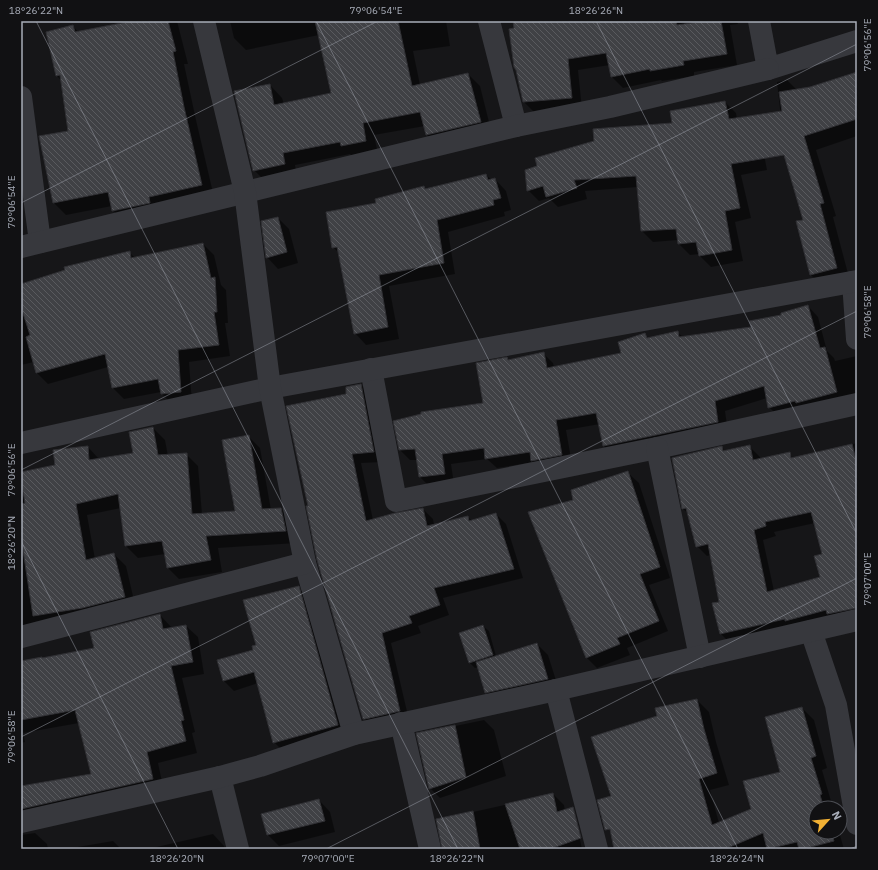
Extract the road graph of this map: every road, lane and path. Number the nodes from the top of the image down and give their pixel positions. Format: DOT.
graph roads {
  1 [pos="204,21"];
  2 [pos="489,21"];
  3 [pos="759,21"];
  4 [pos="857,41"];
  5 [pos="768,69"];
  6 [pos="21,96"];
  7 [pos="516,126"];
  8 [pos="245,192"];
  9 [pos="31,244"];
  10 [pos="855,282"];
  11 [pos="857,339"];
  12 [pos="371,369"];
  13 [pos="270,388"];
  14 [pos="857,404"];
  15 [pos="21,443"];
  16 [pos="657,448"];
  17 [pos="305,563"];
  18 [pos="857,620"];
  19 [pos="811,631"];
  20 [pos="21,637"];
  21 [pos="700,657"];
  22 [pos="556,690"];
  23 [pos="401,723"];
  24 [pos="354,734"];
  25 [pos="220,777"];
  26 [pos="21,822"];
  27 [pos="857,824"];
  28 [pos="238,849"];
  29 [pos="430,849"];
  30 [pos="597,849"];
  1 -- 8 [label="street"];
  2 -- 7 [label="street"];
  3 -- 5 [label="street"];
  4 -- 5 [label="street"];
  5 -- 7 [label="street"];
  6 -- 9 [label="street"];
  7 -- 8 [label="street"];
  8 -- 9 [label="street"];
  8 -- 13 [label="street"];
  10 -- 11 [label="street"];
  10 -- 12 [label="street"];
  12 -- 13 [label="street"];
  12 -- 16 [label="street"];
  13 -- 15 [label="street"];
  13 -- 17 [label="street"];
  14 -- 16 [label="street"];
  16 -- 21 [label="street"];
  17 -- 20 [label="street"];
  17 -- 24 [label="street"];
  18 -- 19 [label="street"];
  19 -- 21 [label="street"];
  19 -- 27 [label="street"];
  21 -- 22 [label="street"];
  22 -- 23 [label="street"];
  22 -- 30 [label="street"];
  23 -- 24 [label="street"];
  23 -- 29 [label="street"];
  24 -- 25 [label="street"];
  25 -- 26 [label="street"];
  25 -- 28 [label="street"];
}
